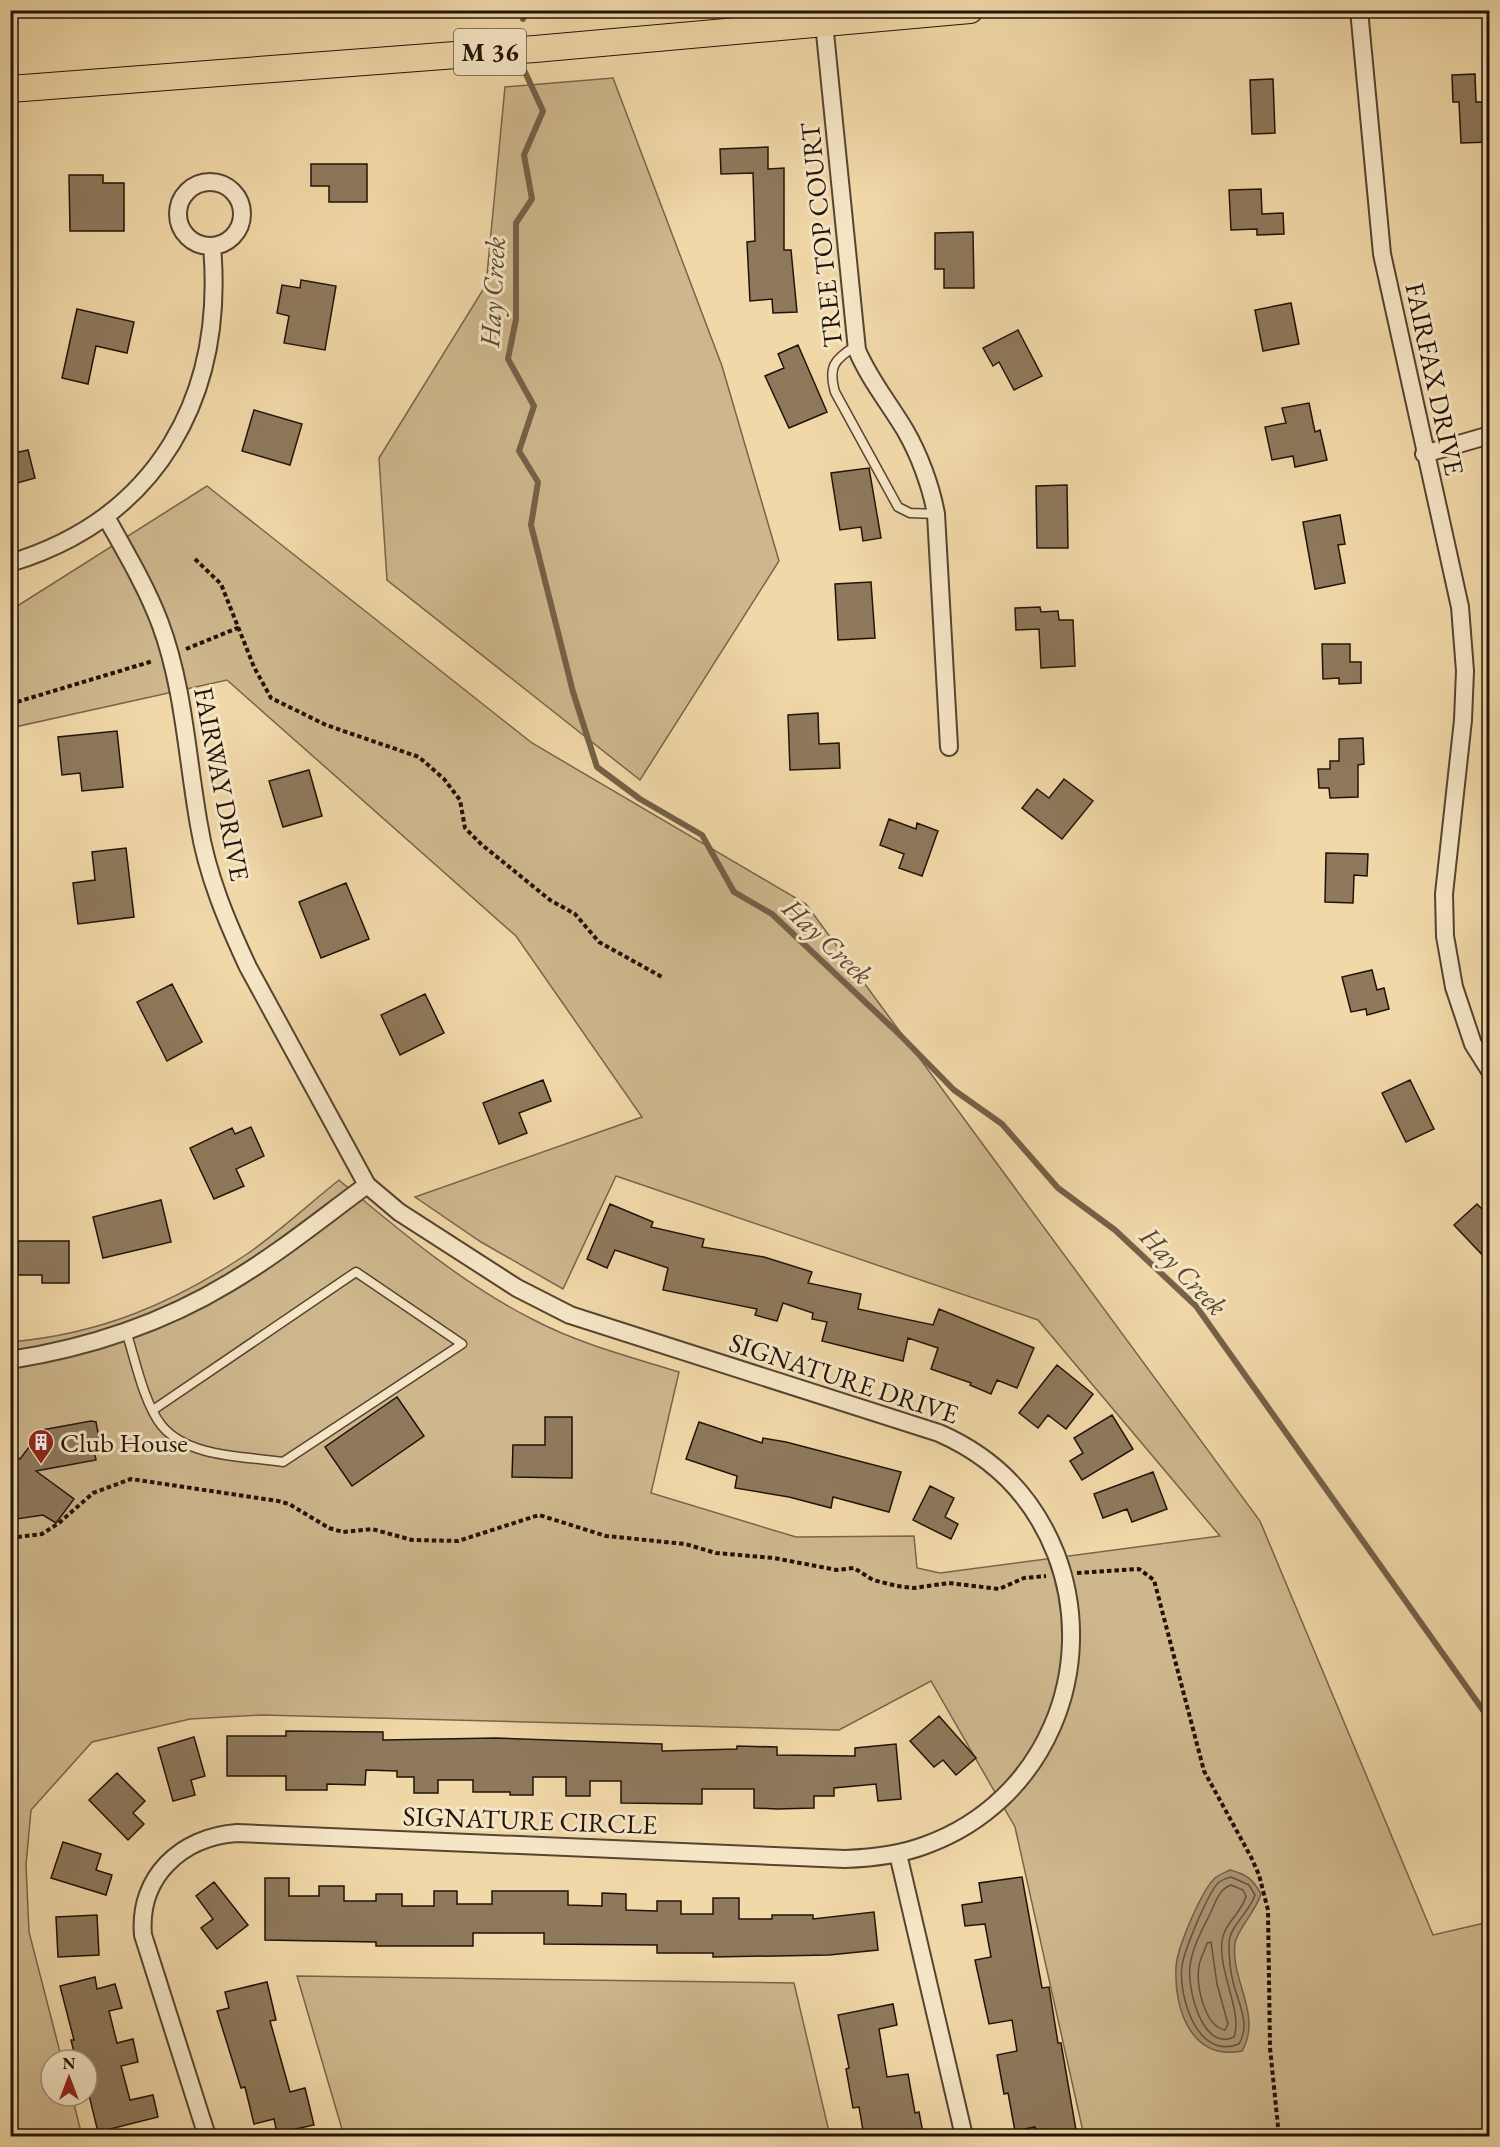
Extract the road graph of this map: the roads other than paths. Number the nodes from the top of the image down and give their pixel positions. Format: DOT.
graph roads {
  1 [pos="970,10"];
  2 [pos="1359,10"];
  3 [pos="824,23"];
  4 [pos="10,88"];
  5 [pos="212,246"];
  6 [pos="856,346"];
  7 [pos="1490,435"];
  8 [pos="1424,454"];
  9 [pos="936,513"];
  10 [pos="105,517"];
  11 [pos="10,563"];
  12 [pos="949,747"];
  13 [pos="1490,1071"];
  14 [pos="367,1185"];
  15 [pos="126,1331"];
  16 [pos="10,1360"];
  17 [pos="153,1410"];
  18 [pos="898,1854"];
  19 [pos="207,2136"];
  20 [pos="964,2136"];
  1 -- 3 [label="main road, M 36"];
  2 -- 8 [label="street, FAIRFAX DRIVE"];
  3 -- 4 [label="main road, M 36"];
  3 -- 6 [label="street, TREE TOP COURT"];
  5 -- 10 [label="street"];
  6 -- 9 [label="street, TREE TOP COURT"];
  6 -- 9 [label="lane"];
  7 -- 8 [label="street"];
  8 -- 13 [label="street, FAIRFAX DRIVE"];
  9 -- 12 [label="street, TREE TOP COURT"];
  10 -- 11 [label="street"];
  10 -- 14 [label="street, FAIRWAY DRIVE"];
  14 -- 15 [label="street"];
  14 -- 18 [label="street, SIGNATURE DRIVE"];
  15 -- 16 [label="street"];
  15 -- 17 [label="lane"];
  17 -- 17 [label="lane"];
  18 -- 19 [label="street, SIGNATURE CIRCLE"];
  18 -- 20 [label="street"];
}
